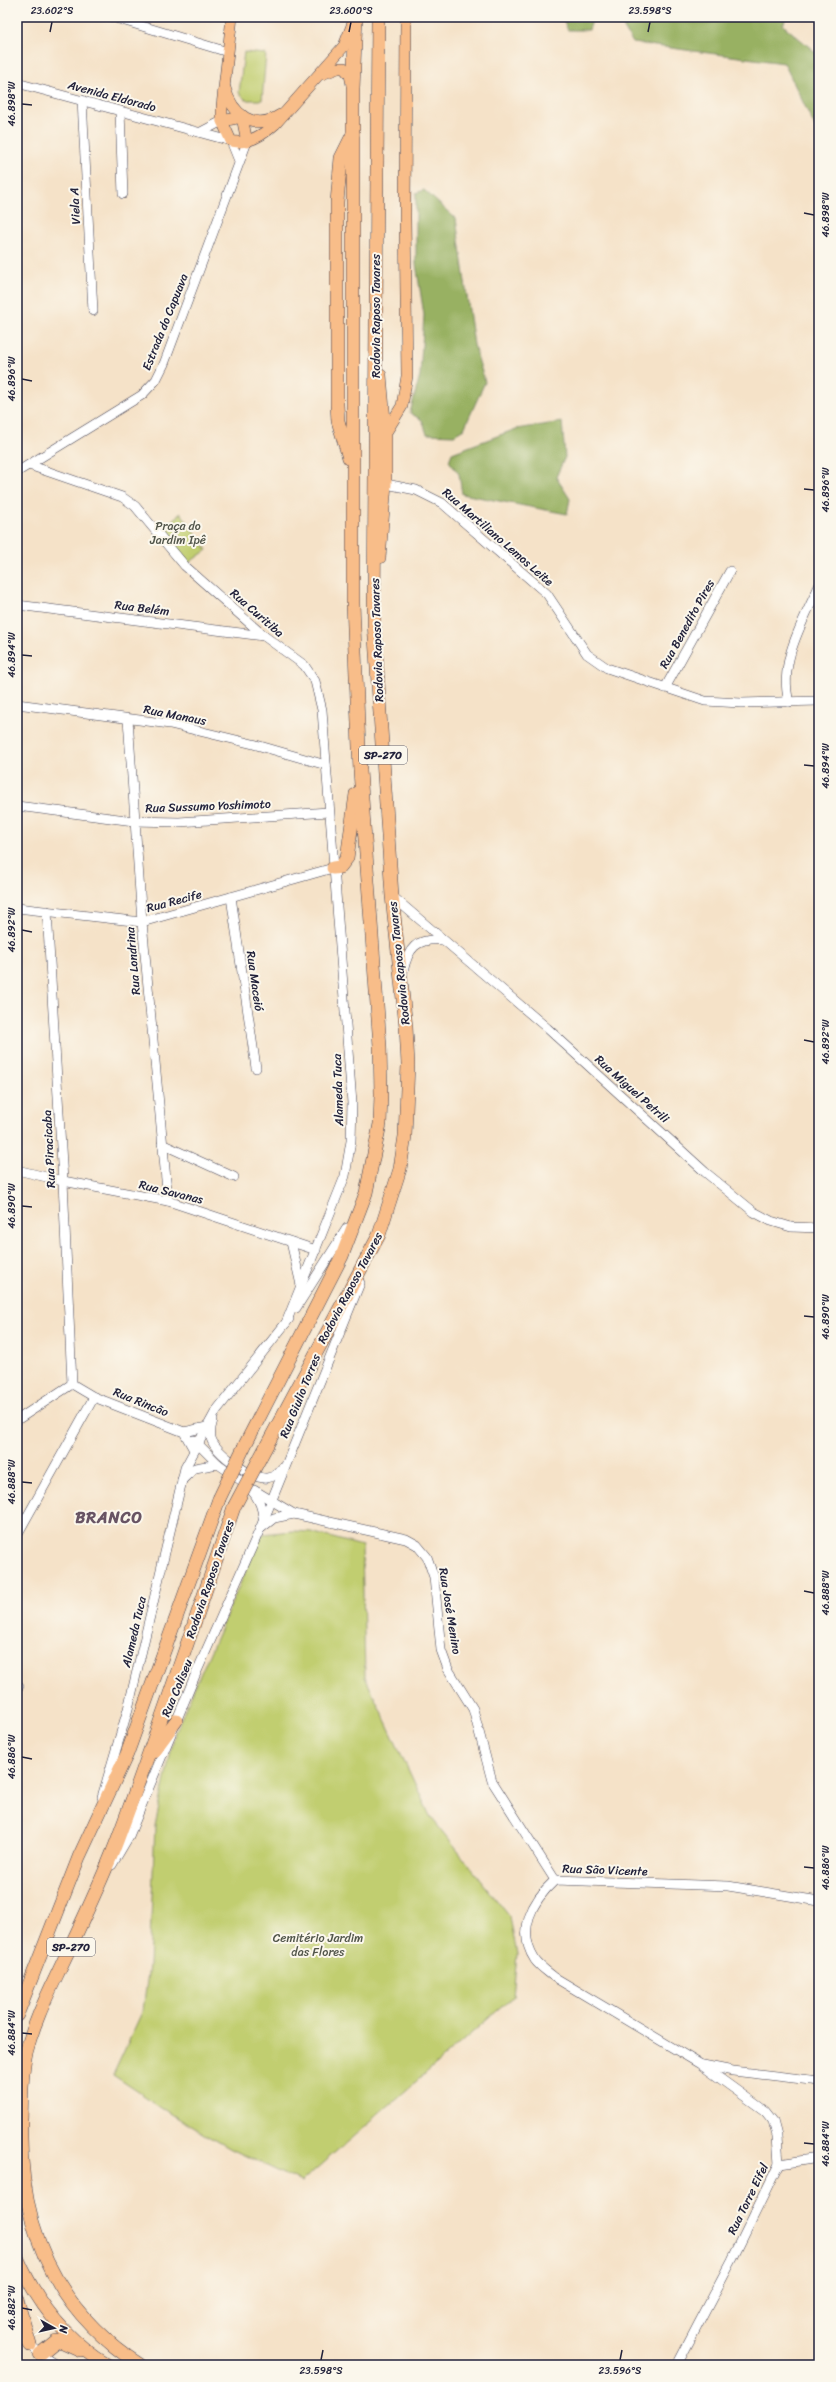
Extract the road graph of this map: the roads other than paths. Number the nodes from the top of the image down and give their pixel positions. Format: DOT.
graph roads {
  1 [pos="112,17"];
  2 [pos="232,17"];
  3 [pos="355,17"];
  4 [pos="378,17"];
  5 [pos="406,17"];
  6 [pos="228,52"];
  7 [pos="321,74"];
  8 [pos="224,82"];
  9 [pos="17,83"];
  10 [pos="353,89"];
  11 [pos="82,100"];
  12 [pos="120,111"];
  13 [pos="285,112"];
  14 [pos="242,117"];
  15 [pos="222,121"];
  16 [pos="201,132"];
  17 [pos="354,132"];
  18 [pos="230,141"];
  19 [pos="247,142"];
  20 [pos="239,161"];
  21 [pos="123,194"];
  22 [pos="93,311"];
  23 [pos="376,314"];
  24 [pos="386,432"];
  25 [pos="29,465"];
  26 [pos="352,470"];
  27 [pos="17,472"];
  28 [pos="386,484"];
  29 [pos="730,571"];
  30 [pos="819,586"];
  31 [pos="17,605"];
  32 [pos="374,622"];
  33 [pos="264,636"];
  34 [pos="665,688"];
  35 [pos="819,701"];
  36 [pos="789,702"];
  37 [pos="17,704"];
  38 [pos="128,719"];
  39 [pos="326,766"];
  40 [pos="360,771"];
  41 [pos="17,806"];
  42 [pos="329,812"];
  43 [pos="134,821"];
  44 [pos="333,868"];
  45 [pos="392,896"];
  46 [pos="231,898"];
  47 [pos="17,908"];
  48 [pos="46,911"];
  49 [pos="142,922"];
  50 [pos="442,940"];
  51 [pos="400,985"];
  52 [pos="256,1068"];
  53 [pos="162,1144"];
  54 [pos="17,1170"];
  55 [pos="234,1177"];
  56 [pos="63,1181"];
  57 [pos="366,1194"];
  58 [pos="168,1201"];
  59 [pos="819,1228"];
  60 [pos="379,1235"];
  61 [pos="291,1242"];
  62 [pos="316,1250"];
  63 [pos="301,1285"];
  64 [pos="286,1323"];
  65 [pos="72,1384"];
  66 [pos="94,1396"];
  67 [pos="216,1411"];
  68 [pos="17,1420"];
  69 [pos="207,1427"];
  70 [pos="184,1432"];
  71 [pos="196,1446"];
  72 [pos="286,1462"];
  73 [pos="218,1464"];
  74 [pos="182,1480"];
  75 [pos="276,1488"];
  76 [pos="252,1489"];
  77 [pos="272,1500"];
  78 [pos="290,1512"];
  79 [pos="263,1519"];
  80 [pos="260,1529"];
  81 [pos="17,1535"];
  82 [pos="176,1722"];
  83 [pos="146,1761"];
  84 [pos="93,1827"];
  85 [pos="555,1880"];
  86 [pos="101,1883"];
  87 [pos="819,1901"];
  88 [pos="17,2015"];
  89 [pos="700,2064"];
  90 [pos="819,2082"];
  91 [pos="819,2158"];
  92 [pos="779,2164"];
  93 [pos="17,2258"];
  94 [pos="17,2300"];
  95 [pos="17,2332"];
  96 [pos="30,2345"];
  97 [pos="88,2353"];
  98 [pos="40,2354"];
  99 [pos="58,2365"];
  100 [pos="107,2365"];
  101 [pos="140,2365"];
  102 [pos="677,2365"];
  1 -- 6 [label="street"];
  2 -- 6 [label="main road"];
  3 -- 7 [label="main road"];
  3 -- 10 [label="highway, Rodovia Raposo Tavares / SP-270"];
  4 -- 23 [label="highway, Rodovia Raposo Tavares / SP-270"];
  5 -- 24 [label="main road"];
  6 -- 8 [label="main road"];
  7 -- 10 [label="main road"];
  7 -- 13 [label="main road"];
  8 -- 14 [label="main road"];
  8 -- 15 [label="main road"];
  9 -- 11 [label="street, Avenida Eldorado"];
  10 -- 17 [label="highway, Rodovia Raposo Tavares / SP-270"];
  11 -- 12 [label="street, Avenida Eldorado"];
  11 -- 22 [label="street, Viela A"];
  12 -- 16 [label="street, Avenida Eldorado"];
  12 -- 21 [label="street"];
  13 -- 14 [label="main road"];
  13 -- 19 [label="main road"];
  14 -- 15 [label="main road"];
  14 -- 19 [label="main road"];
  15 -- 16 [label="street"];
  15 -- 18 [label="main road"];
  16 -- 18 [label="street, Avenida Eldorado"];
  17 -- 26 [label="highway, Rodovia Raposo Tavares / SP-270"];
  17 -- 26 [label="highway"];
  18 -- 19 [label="main road"];
  18 -- 20 [label="street"];
  19 -- 20 [label="street, Estrada do Capuava"];
  20 -- 25 [label="street, Estrada do Capuava"];
  23 -- 24 [label="main road"];
  23 -- 32 [label="highway, Rodovia Raposo Tavares / SP-270"];
  24 -- 28 [label="main road"];
  25 -- 27 [label="street, Estrada do Capuava"];
  25 -- 33 [label="street, Rua Curitiba"];
  26 -- 40 [label="highway, Rodovia Raposo Tavares / SP-270"];
  28 -- 32 [label="main road"];
  28 -- 34 [label="street, Rua Martiliano Lemos Leite"];
  29 -- 34 [label="street, Rua Benedito Pires"];
  30 -- 36 [label="street"];
  31 -- 33 [label="street, Rua Belém"];
  32 -- 45 [label="highway, Rodovia Raposo Tavares / SP-270"];
  33 -- 39 [label="street, Rua Curitiba"];
  34 -- 36 [label="street, Rua Martiliano Lemos Leite"];
  35 -- 36 [label="street, Rua Martiliano Lemos Leite"];
  37 -- 38 [label="street, Rua Manaus"];
  38 -- 39 [label="street, Rua Manaus"];
  38 -- 43 [label="street, Rua Londrina"];
  39 -- 42 [label="street, Rua Curitiba"];
  40 -- 44 [label="highway"];
  40 -- 57 [label="highway, Rodovia Raposo Tavares / SP-270"];
  41 -- 43 [label="street, Rua Sussumo Yoshimoto"];
  42 -- 43 [label="street, Rua Sussumo Yoshimoto"];
  42 -- 44 [label="street, Rua Curitiba"];
  43 -- 49 [label="street, Rua Londrina"];
  44 -- 46 [label="street, Rua Recife"];
  44 -- 62 [label="street, Alameda Tuca"];
  45 -- 50 [label="street, Rua Miguel Petrili"];
  45 -- 51 [label="highway, Rodovia Raposo Tavares / SP-270"];
  46 -- 49 [label="street, Rua Recife"];
  46 -- 52 [label="street, Rua Maceió"];
  47 -- 48 [label="street, Rua Recife"];
  48 -- 49 [label="street, Rua Recife"];
  48 -- 56 [label="street, Rua Piracicaba"];
  49 -- 53 [label="street, Rua Londrina"];
  50 -- 51 [label="street"];
  50 -- 59 [label="street, Rua Miguel Petrili"];
  51 -- 60 [label="highway, Rodovia Raposo Tavares / SP-270"];
  53 -- 55 [label="street"];
  53 -- 58 [label="street, Rua Londrina"];
  54 -- 56 [label="street, Rua Savanas"];
  56 -- 58 [label="street, Rua Savanas"];
  56 -- 65 [label="street, Rua Piracicaba"];
  57 -- 64 [label="street, Alameda Tuca"];
  57 -- 84 [label="highway, Rodovia Raposo Tavares / SP-270, bridge"];
  58 -- 61 [label="street, Rua Savanas"];
  60 -- 72 [label="street, Rua Giulio Torres"];
  60 -- 83 [label="highway, Rodovia Raposo Tavares / SP-270, bridge"];
  61 -- 62 [label="street, Rua Savanas"];
  61 -- 63 [label="street"];
  62 -- 63 [label="street, Alameda Tuca"];
  63 -- 64 [label="street, Alameda Tuca"];
  64 -- 67 [label="street, Alameda Tuca"];
  65 -- 66 [label="street, Rua Rincão"];
  65 -- 68 [label="street"];
  66 -- 70 [label="street, Rua Rincão"];
  66 -- 81 [label="street"];
  67 -- 69 [label="street, Alameda Tuca"];
  67 -- 72 [label="street"];
  69 -- 70 [label="street"];
  69 -- 71 [label="street, Alameda Tuca"];
  70 -- 71 [label="street"];
  71 -- 73 [label="street, Rua José Menino"];
  71 -- 74 [label="street, Alameda Tuca"];
  72 -- 75 [label="street, Rua Giulio Torres"];
  73 -- 74 [label="street"];
  73 -- 76 [label="street, Rua José Menino"];
  74 -- 84 [label="street, Alameda Tuca"];
  75 -- 77 [label="street, Rua Giulio Torres"];
  75 -- 78 [label="street"];
  76 -- 77 [label="street, Rua José Menino"];
  76 -- 79 [label="street"];
  77 -- 78 [label="street, Rua José Menino"];
  77 -- 79 [label="street, Rua Coliseu"];
  78 -- 80 [label="street, Rua José Menino"];
  78 -- 85 [label="street, Rua José Menino"];
  79 -- 80 [label="street, Rua Coliseu"];
  80 -- 82 [label="street, Rua Coliseu"];
  82 -- 83 [label="highway"];
  82 -- 86 [label="street, Rua Coliseu"];
  83 -- 86 [label="highway, Rodovia Raposo Tavares / SP-270"];
  84 -- 88 [label="highway, Rodovia Raposo Tavares / SP-270"];
  85 -- 87 [label="street, Rua São Vicente"];
  85 -- 89 [label="street, Rua São Vicente"];
  86 -- 101 [label="highway, Rodovia Raposo Tavares / SP-270"];
  89 -- 90 [label="street"];
  89 -- 92 [label="street, Rua Torre Eifel"];
  91 -- 92 [label="street"];
  92 -- 102 [label="street, Rua Torre Eifel"];
  93 -- 97 [label="highway"];
  94 -- 96 [label="highway"];
  95 -- 96 [label="street"];
  96 -- 98 [label="street"];
  97 -- 98 [label="highway"];
  97 -- 100 [label="highway"];
  98 -- 99 [label="street"];
}
